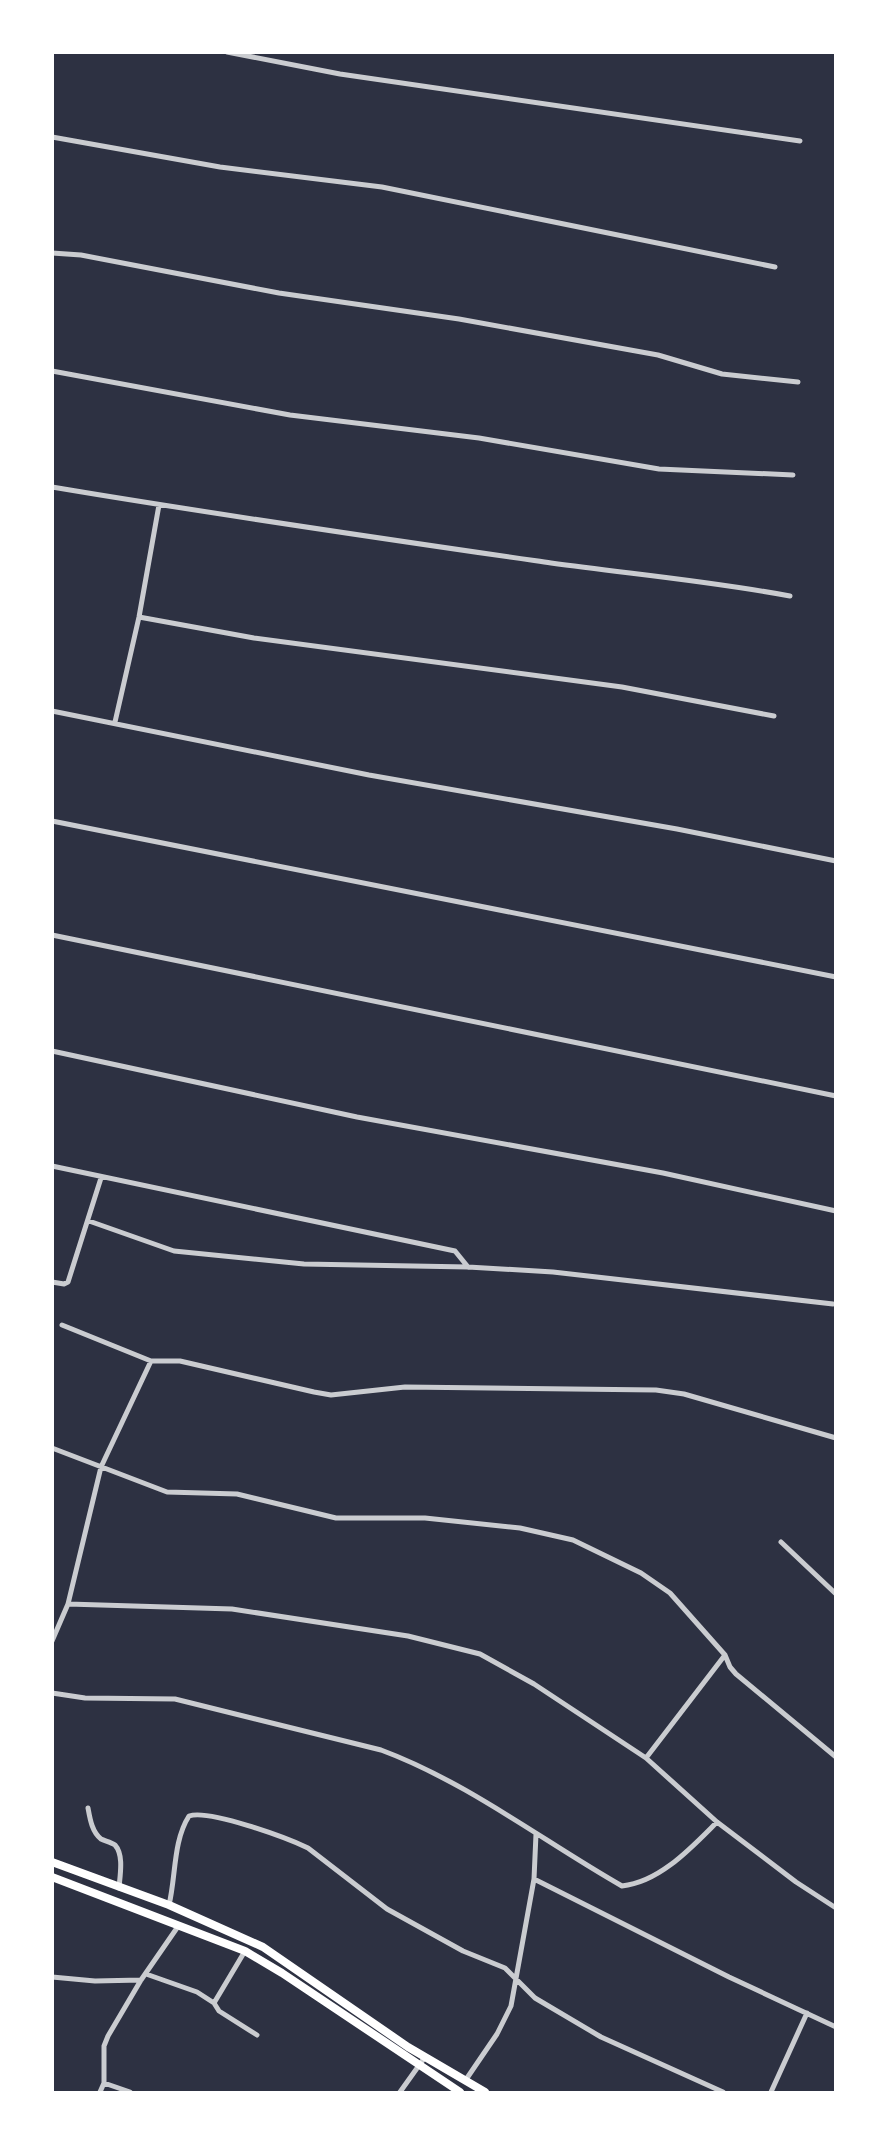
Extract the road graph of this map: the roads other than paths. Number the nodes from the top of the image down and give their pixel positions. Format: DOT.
graph roads {
  1 [pos="227,52"];
  2 [pos="52,137"];
  3 [pos="800,141"];
  4 [pos="52,253"];
  5 [pos="775,267"];
  6 [pos="52,371"];
  7 [pos="798,382"];
  8 [pos="793,475"];
  9 [pos="52,487"];
  10 [pos="159,505"];
  11 [pos="790,596"];
  12 [pos="139,617"];
  13 [pos="52,711"];
  14 [pos="774,716"];
  15 [pos="115,722"];
  16 [pos="52,821"];
  17 [pos="836,861"];
  18 [pos="52,935"];
  19 [pos="836,977"];
  20 [pos="52,1051"];
  21 [pos="836,1096"];
  22 [pos="52,1167"];
  23 [pos="101,1178"];
  24 [pos="836,1210"];
  25 [pos="89,1221"];
  26 [pos="468,1267"];
  27 [pos="52,1282"];
  28 [pos="833,1304"];
  29 [pos="62,1324"];
  30 [pos="151,1361"];
  31 [pos="836,1438"];
  32 [pos="52,1448"];
  33 [pos="101,1467"];
  34 [pos="781,1542"];
  35 [pos="836,1594"];
  36 [pos="68,1604"];
  37 [pos="52,1641"];
  38 [pos="725,1654"];
  39 [pos="52,1693"];
  40 [pos="836,1757"];
  41 [pos="646,1758"];
  42 [pos="88,1808"];
  43 [pos="717,1822"];
  44 [pos="536,1834"];
  45 [pos="52,1862"];
  46 [pos="52,1876"];
  47 [pos="534,1879"];
  48 [pos="118,1888"];
  49 [pos="169,1905"];
  50 [pos="836,1908"];
  51 [pos="179,1925"];
  52 [pos="245,1951"];
  53 [pos="146,1974"];
  54 [pos="52,1977"];
  55 [pos="141,1980"];
  56 [pos="514,1980"];
  57 [pos="214,2003"];
  58 [pos="807,2013"];
  59 [pos="836,2027"];
  60 [pos="257,2035"];
  61 [pos="425,2057"];
  62 [pos="418,2066"];
  63 [pos="465,2081"];
  64 [pos="104,2083"];
  65 [pos="100,2092"];
  66 [pos="130,2092"];
  67 [pos="400,2092"];
  68 [pos="460,2092"];
  69 [pos="485,2092"];
  70 [pos="723,2092"];
  71 [pos="771,2092"];
  1 -- 3 [label="street"];
  2 -- 5 [label="street"];
  4 -- 7 [label="street"];
  6 -- 8 [label="street"];
  9 -- 10 [label="street"];
  10 -- 11 [label="street"];
  10 -- 12 [label="street"];
  12 -- 14 [label="street"];
  12 -- 15 [label="street"];
  13 -- 15 [label="street"];
  15 -- 17 [label="street"];
  16 -- 19 [label="street"];
  18 -- 21 [label="street"];
  20 -- 24 [label="street"];
  22 -- 23 [label="street"];
  23 -- 25 [label="street"];
  23 -- 26 [label="street"];
  25 -- 26 [label="street"];
  25 -- 27 [label="street"];
  26 -- 28 [label="street"];
  29 -- 30 [label="street"];
  30 -- 31 [label="street"];
  30 -- 33 [label="street"];
  32 -- 33 [label="street"];
  33 -- 36 [label="street"];
  33 -- 38 [label="street"];
  34 -- 35 [label="street"];
  36 -- 37 [label="street"];
  36 -- 41 [label="street"];
  38 -- 40 [label="street"];
  38 -- 41 [label="street"];
  39 -- 44 [label="street"];
  41 -- 43 [label="street"];
  42 -- 48 [label="street"];
  43 -- 44 [label="street"];
  43 -- 50 [label="street"];
  44 -- 47 [label="street"];
  45 -- 48 [label="main road"];
  46 -- 51 [label="main road"];
  47 -- 56 [label="street"];
  47 -- 58 [label="street"];
  48 -- 49 [label="main road"];
  49 -- 56 [label="street"];
  49 -- 61 [label="main road"];
  51 -- 52 [label="main road"];
  51 -- 53 [label="street"];
  52 -- 57 [label="street"];
  52 -- 62 [label="main road"];
  53 -- 55 [label="street"];
  53 -- 57 [label="street"];
  54 -- 55 [label="street"];
  55 -- 64 [label="street"];
  56 -- 63 [label="street"];
  56 -- 70 [label="street"];
  57 -- 60 [label="street"];
  58 -- 59 [label="street"];
  58 -- 71 [label="street"];
  61 -- 62 [label="street"];
  61 -- 63 [label="main road"];
  62 -- 67 [label="street"];
  62 -- 68 [label="main road"];
  63 -- 69 [label="main road"];
  64 -- 65 [label="street"];
  64 -- 66 [label="street"];
}
